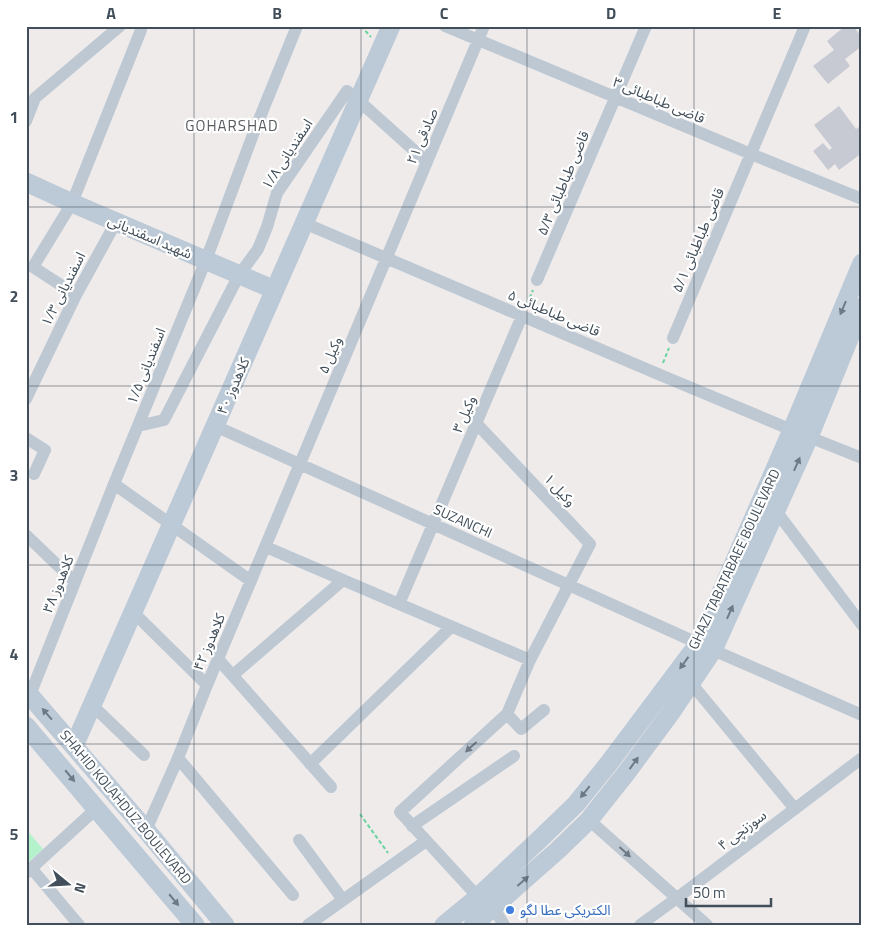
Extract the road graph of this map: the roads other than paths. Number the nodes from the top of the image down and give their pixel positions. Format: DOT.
graph roads {
  1 [pos="120,26"];
  2 [pos="297,26"];
  3 [pos="391,26"];
  4 [pos="445,26"];
  5 [pos="484,26"];
  6 [pos="646,26"];
  7 [pos="805,26"];
  8 [pos="141,30"];
  9 [pos="478,40"];
  10 [pos="616,98"];
  11 [pos="358,100"];
  12 [pos="26,121"];
  13 [pos="750,154"];
  14 [pos="427,162"];
  15 [pos="26,182"];
  16 [pos="862,199"];
  17 [pos="72,203"];
  18 [pos="116,222"];
  19 [pos="304,223"];
  20 [pos="387,258"];
  21 [pos="206,260"];
  22 [pos="862,263"];
  23 [pos="30,268"];
  24 [pos="239,275"];
  25 [pos="537,280"];
  26 [pos="275,290"];
  27 [pos="76,295"];
  28 [pos="862,307"];
  29 [pos="522,316"];
  30 [pos="673,338"];
  31 [pos="27,394"];
  32 [pos="477,424"];
  33 [pos="138,426"];
  34 [pos="215,426"];
  35 [pos="801,433"];
  36 [pos="26,438"];
  37 [pos="862,458"];
  38 [pos="300,464"];
  39 [pos="34,474"];
  40 [pos="114,484"];
  41 [pos="776,511"];
  42 [pos="172,524"];
  43 [pos="433,524"];
  44 [pos="26,535"];
  45 [pos="266,547"];
  46 [pos="343,580"];
  47 [pos="251,581"];
  48 [pos="75,582"];
  49 [pos="568,584"];
  50 [pos="399,604"];
  51 [pos="133,612"];
  52 [pos="862,625"];
  53 [pos="451,627"];
  54 [pos="706,646"];
  55 [pos="218,659"];
  56 [pos="530,660"];
  57 [pos="233,675"];
  58 [pos="691,683"];
  59 [pos="207,685"];
  60 [pos="28,693"];
  61 [pos="92,705"];
  62 [pos="544,710"];
  63 [pos="507,714"];
  64 [pos="862,715"];
  65 [pos="26,726"];
  66 [pos="74,746"];
  67 [pos="144,755"];
  68 [pos="514,756"];
  69 [pos="178,758"];
  70 [pos="862,758"];
  71 [pos="310,764"];
  72 [pos="331,787"];
  73 [pos="97,808"];
  74 [pos="795,809"];
  75 [pos="589,820"];
  76 [pos="412,826"];
  77 [pos="146,830"];
  78 [pos="299,840"];
  79 [pos="426,841"];
  80 [pos="29,871"];
  81 [pos="293,896"];
  82 [pos="677,898"];
  83 [pos="343,900"];
  84 [pos="485,902"];
  85 [pos="79,925"];
  86 [pos="195,925"];
  87 [pos="225,925"];
  88 [pos="308,925"];
  89 [pos="444,925"];
  90 [pos="473,925"];
  91 [pos="504,925"];
  92 [pos="640,925"];
  93 [pos="707,925"];
  1 -- 12 [label="street"];
  2 -- 21 [label="street, اسفندیانی ۱/۵"];
  3 -- 11 [label="main road, کلاهدوز ۴۰"];
  4 -- 9 [label="street, قاضی طباطبائی ۳"];
  5 -- 9 [label="street, صادقی ۲۱"];
  6 -- 10 [label="street, قاضی طباطبائی ۵/۳"];
  7 -- 13 [label="street, قاضی طباطبائی ۵/۱"];
  8 -- 17 [label="street"];
  9 -- 10 [label="street, قاضی طباطبائی ۳"];
  9 -- 14 [label="street, صادقی ۲۱"];
  10 -- 13 [label="street, قاضی طباطبائی ۳"];
  10 -- 25 [label="street, قاضی طباطبائی ۵/۳"];
  11 -- 14 [label="street"];
  11 -- 19 [label="main road, کلاهدوز ۴۰"];
  11 -- 24 [label="street, اسفندیانی ۱/۸"];
  13 -- 16 [label="street, قاضی طباطبائی ۳"];
  13 -- 30 [label="street, قاضی طباطبائی ۵/۱"];
  14 -- 20 [label="street, صادقی ۲۱"];
  15 -- 17 [label="main road, شهید اسفندیانی"];
  17 -- 18 [label="main road, شهید اسفندیانی"];
  17 -- 23 [label="street"];
  18 -- 21 [label="main road, شهید اسفندیانی"];
  18 -- 27 [label="street, اسفندیانی ۱/۳"];
  19 -- 20 [label="street, قاضی طباطبائی ۵"];
  19 -- 26 [label="main road, کلاهدوز ۴۰"];
  20 -- 29 [label="street, قاضی طباطبائی ۵"];
  20 -- 38 [label="street, وکيل ۵"];
  21 -- 24 [label="main road, شهید اسفندیانی"];
  21 -- 33 [label="street, اسفندیانی ۱/۵"];
  22 -- 35 [label="main road, GHAZI TABATABAEE BOULEVARD, one-way"];
  23 -- 27 [label="street"];
  24 -- 26 [label="main road, شهید اسفندیانی"];
  24 -- 33 [label="street"];
  26 -- 34 [label="main road, کلاهدوز ۴۰"];
  27 -- 31 [label="street, اسفندیانی ۱/۳"];
  28 -- 35 [label="main road, GHAZI TABATABAEE BOULEVARD"];
  29 -- 32 [label="street, وکيل ۳"];
  29 -- 35 [label="street, قاضی طباطبائی ۵"];
  32 -- 43 [label="street, وکيل ۳"];
  32 -- 49 [label="street, وکيل ۱"];
  33 -- 40 [label="street, اسفندیانی ۱/۵"];
  34 -- 38 [label="street, SUZANCHI"];
  34 -- 42 [label="main road, کلاهدوز ۴۰"];
  35 -- 37 [label="street, قاضی طباطبائی ۵"];
  41 -- 35 [label="main road, GHAZI TABATABAEE BOULEVARD, one-way"];
  35 -- 54 [label="main road, GHAZI TABATABAEE BOULEVARD"];
  36 -- 39 [label="street"];
  38 -- 43 [label="street, SUZANCHI"];
  38 -- 45 [label="street, کلاهدوز ۴۲"];
  40 -- 42 [label="street"];
  40 -- 48 [label="street, کلاهدوز ۳۸"];
  41 -- 52 [label="street"];
  54 -- 41 [label="main road, GHAZI TABATABAEE BOULEVARD, one-way"];
  42 -- 47 [label="street"];
  42 -- 51 [label="main road, کلاهدوز ۴۰"];
  43 -- 49 [label="street, SUZANCHI"];
  43 -- 50 [label="street, وکيل ۳"];
  44 -- 48 [label="street"];
  45 -- 46 [label="street"];
  45 -- 47 [label="street, کلاهدوز ۴۲"];
  46 -- 50 [label="street"];
  46 -- 57 [label="street"];
  47 -- 55 [label="street, کلاهدوز ۴۲"];
  48 -- 60 [label="street, کلاهدوز ۳۸"];
  49 -- 54 [label="street, SUZANCHI"];
  49 -- 56 [label="street"];
  50 -- 53 [label="street"];
  51 -- 59 [label="street"];
  51 -- 61 [label="main road, کلاهدوز ۴۰"];
  53 -- 56 [label="street"];
  53 -- 71 [label="street"];
  54 -- 58 [label="main road, GHAZI TABATABAEE BOULEVARD"];
  54 -- 64 [label="street, SUZANCHI"];
  54 -- 84 [label="main road, GHAZI TABATABAEE BOULEVARD, one-way"];
  55 -- 57 [label="street"];
  55 -- 59 [label="street, کلاهدوز ۴۲"];
  56 -- 63 [label="street"];
  57 -- 71 [label="street"];
  58 -- 74 [label="street"];
  75 -- 58 [label="main road, GHAZI TABATABAEE BOULEVARD, one-way"];
  59 -- 69 [label="street, کلاهدوز ۴۲"];
  66 -- 60 [label="main road, SHAHID KOLAHDUZ BOULEVARD, one-way"];
  61 -- 66 [label="main road, کلاهدوز ۴۰"];
  61 -- 67 [label="street"];
  62 -- 63 [label="street"];
  63 -- 76 [label="street, one-way"];
  65 -- 73 [label="main road, SHAHID KOLAHDUZ BOULEVARD, one-way"];
  66 -- 77 [label="main road, SHAHID KOLAHDUZ BOULEVARD"];
  68 -- 76 [label="street"];
  69 -- 77 [label="street, کلاهدوز ۴۲"];
  69 -- 81 [label="street"];
  70 -- 74 [label="street, سوزنچی ۴"];
  71 -- 72 [label="street"];
  73 -- 80 [label="street"];
  73 -- 86 [label="main road, SHAHID KOLAHDUZ BOULEVARD, one-way"];
  74 -- 82 [label="street, سوزنچی ۴"];
  75 -- 82 [label="street, one-way"];
  84 -- 75 [label="main road, GHAZI TABATABAEE BOULEVARD, one-way"];
  76 -- 79 [label="street"];
  77 -- 87 [label="main road, SHAHID KOLAHDUZ BOULEVARD"];
  78 -- 83 [label="street"];
  79 -- 83 [label="street"];
  79 -- 84 [label="street"];
  80 -- 85 [label="street"];
  82 -- 92 [label="street, سوزنچی ۴"];
  82 -- 93 [label="street"];
  83 -- 88 [label="street"];
  84 -- 89 [label="main road, GHAZI TABATABAEE BOULEVARD"];
  84 -- 90 [label="main road, GHAZI TABATABAEE BOULEVARD"];
  84 -- 91 [label="street"];
}
